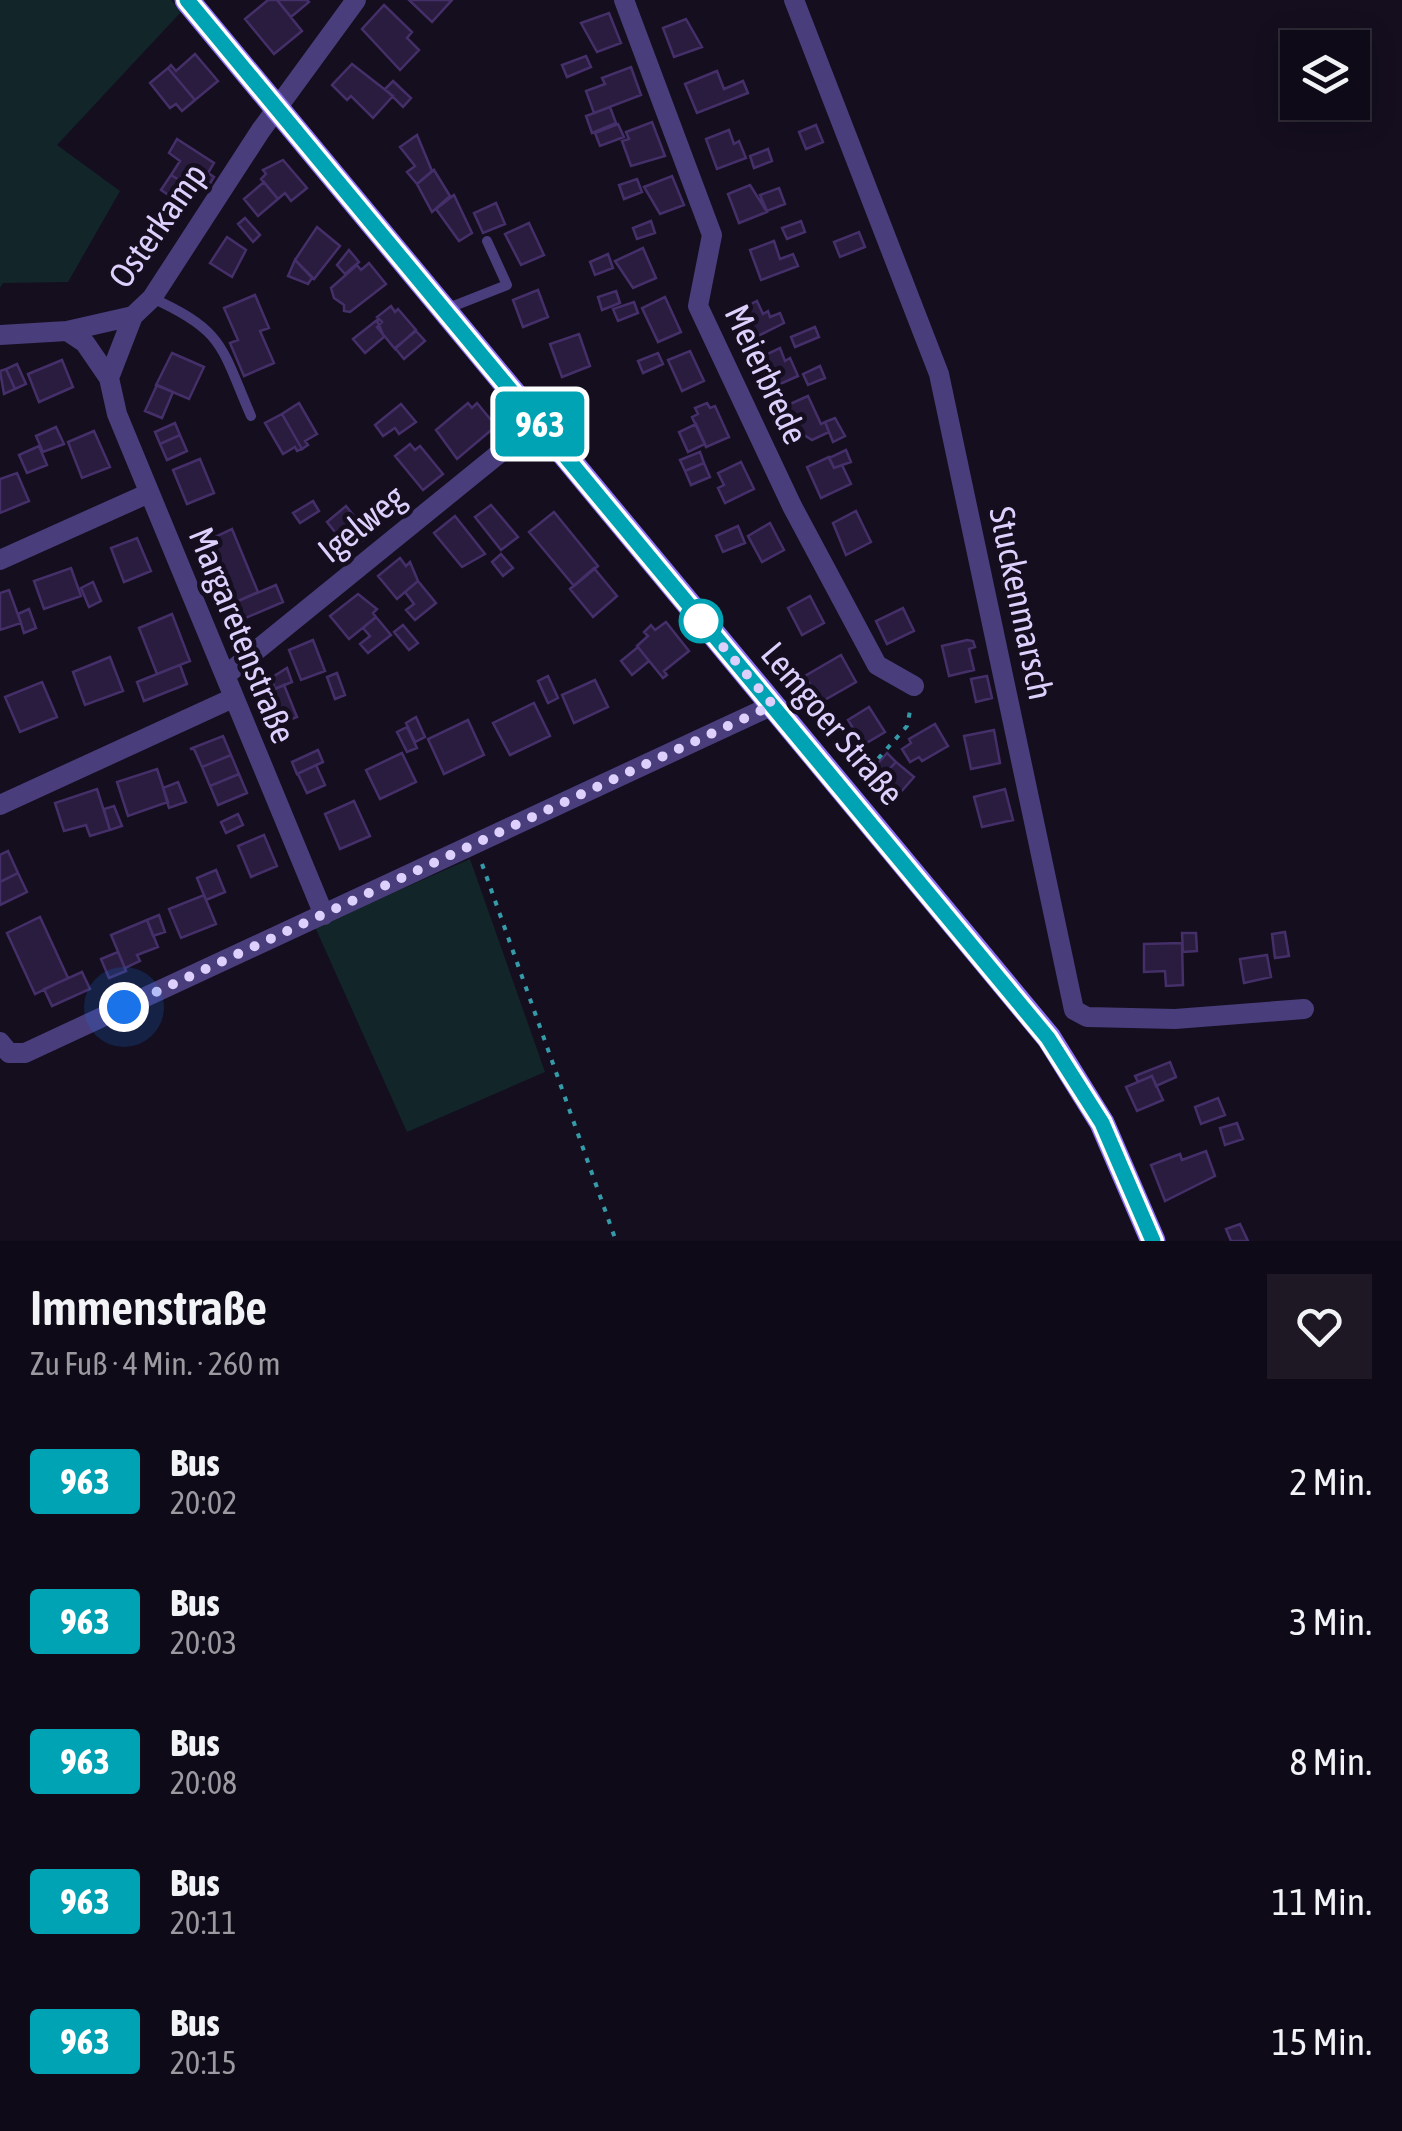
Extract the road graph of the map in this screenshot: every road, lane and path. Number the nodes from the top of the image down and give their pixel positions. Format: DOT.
graph roads {
  1 [pos="187,0"];
  2 [pos="356,0"];
  3 [pos="624,0"];
  4 [pos="794,0"];
  5 [pos="277,109"];
  6 [pos="487,241"];
  7 [pos="152,298"];
  8 [pos="445,310"];
  9 [pos="133,316"];
  10 [pos="67,331"];
  11 [pos="0,334"];
  12 [pos="108,378"];
  13 [pos="250,416"];
  14 [pos="538,422"];
  15 [pos="148,492"];
  16 [pos="0,560"];
  17 [pos="226,675"];
  18 [pos="914,686"];
  19 [pos="234,698"];
  20 [pos="773,705"];
  21 [pos="846,795"];
  22 [pos="0,805"];
  23 [pos="475,846"];
  24 [pos="324,915"];
  25 [pos="1304,1009"];
  26 [pos="0,1042"];
  27 [pos="616,1241"];
  28 [pos="1153,1241"];
  1 -- 5 [label="main road, Lemgoer Straße"];
  2 -- 5 [label="street, Osterkamp"];
  3 -- 18 [label="street, Meierbrede"];
  4 -- 25 [label="street, Stuckenmarsch"];
  5 -- 7 [label="street, Osterkamp"];
  5 -- 8 [label="main road, Lemgoer Straße"];
  6 -- 8 [label="lane"];
  7 -- 9 [label="street, Osterkamp"];
  7 -- 13 [label="lane"];
  8 -- 14 [label="main road, Lemgoer Straße"];
  9 -- 10 [label="street, Osterkamp"];
  9 -- 12 [label="street"];
  10 -- 11 [label="street, Osterkamp"];
  10 -- 12 [label="street, Margaretenstraße"];
  12 -- 15 [label="street, Margaretenstraße"];
  14 -- 17 [label="street, Igelweg"];
  14 -- 20 [label="main road, Lemgoer Straße"];
  15 -- 16 [label="street"];
  15 -- 17 [label="street, Margaretenstraße"];
  17 -- 19 [label="street, Margaretenstraße"];
  18 -- 21 [label="path"];
  19 -- 22 [label="street"];
  19 -- 24 [label="street, Margaretenstraße"];
  20 -- 21 [label="main road, Lemgoer Straße"];
  20 -- 23 [label="street"];
  21 -- 28 [label="main road, Lemgoer Straße"];
  23 -- 24 [label="street"];
  23 -- 27 [label="path"];
  24 -- 26 [label="street"];
}
